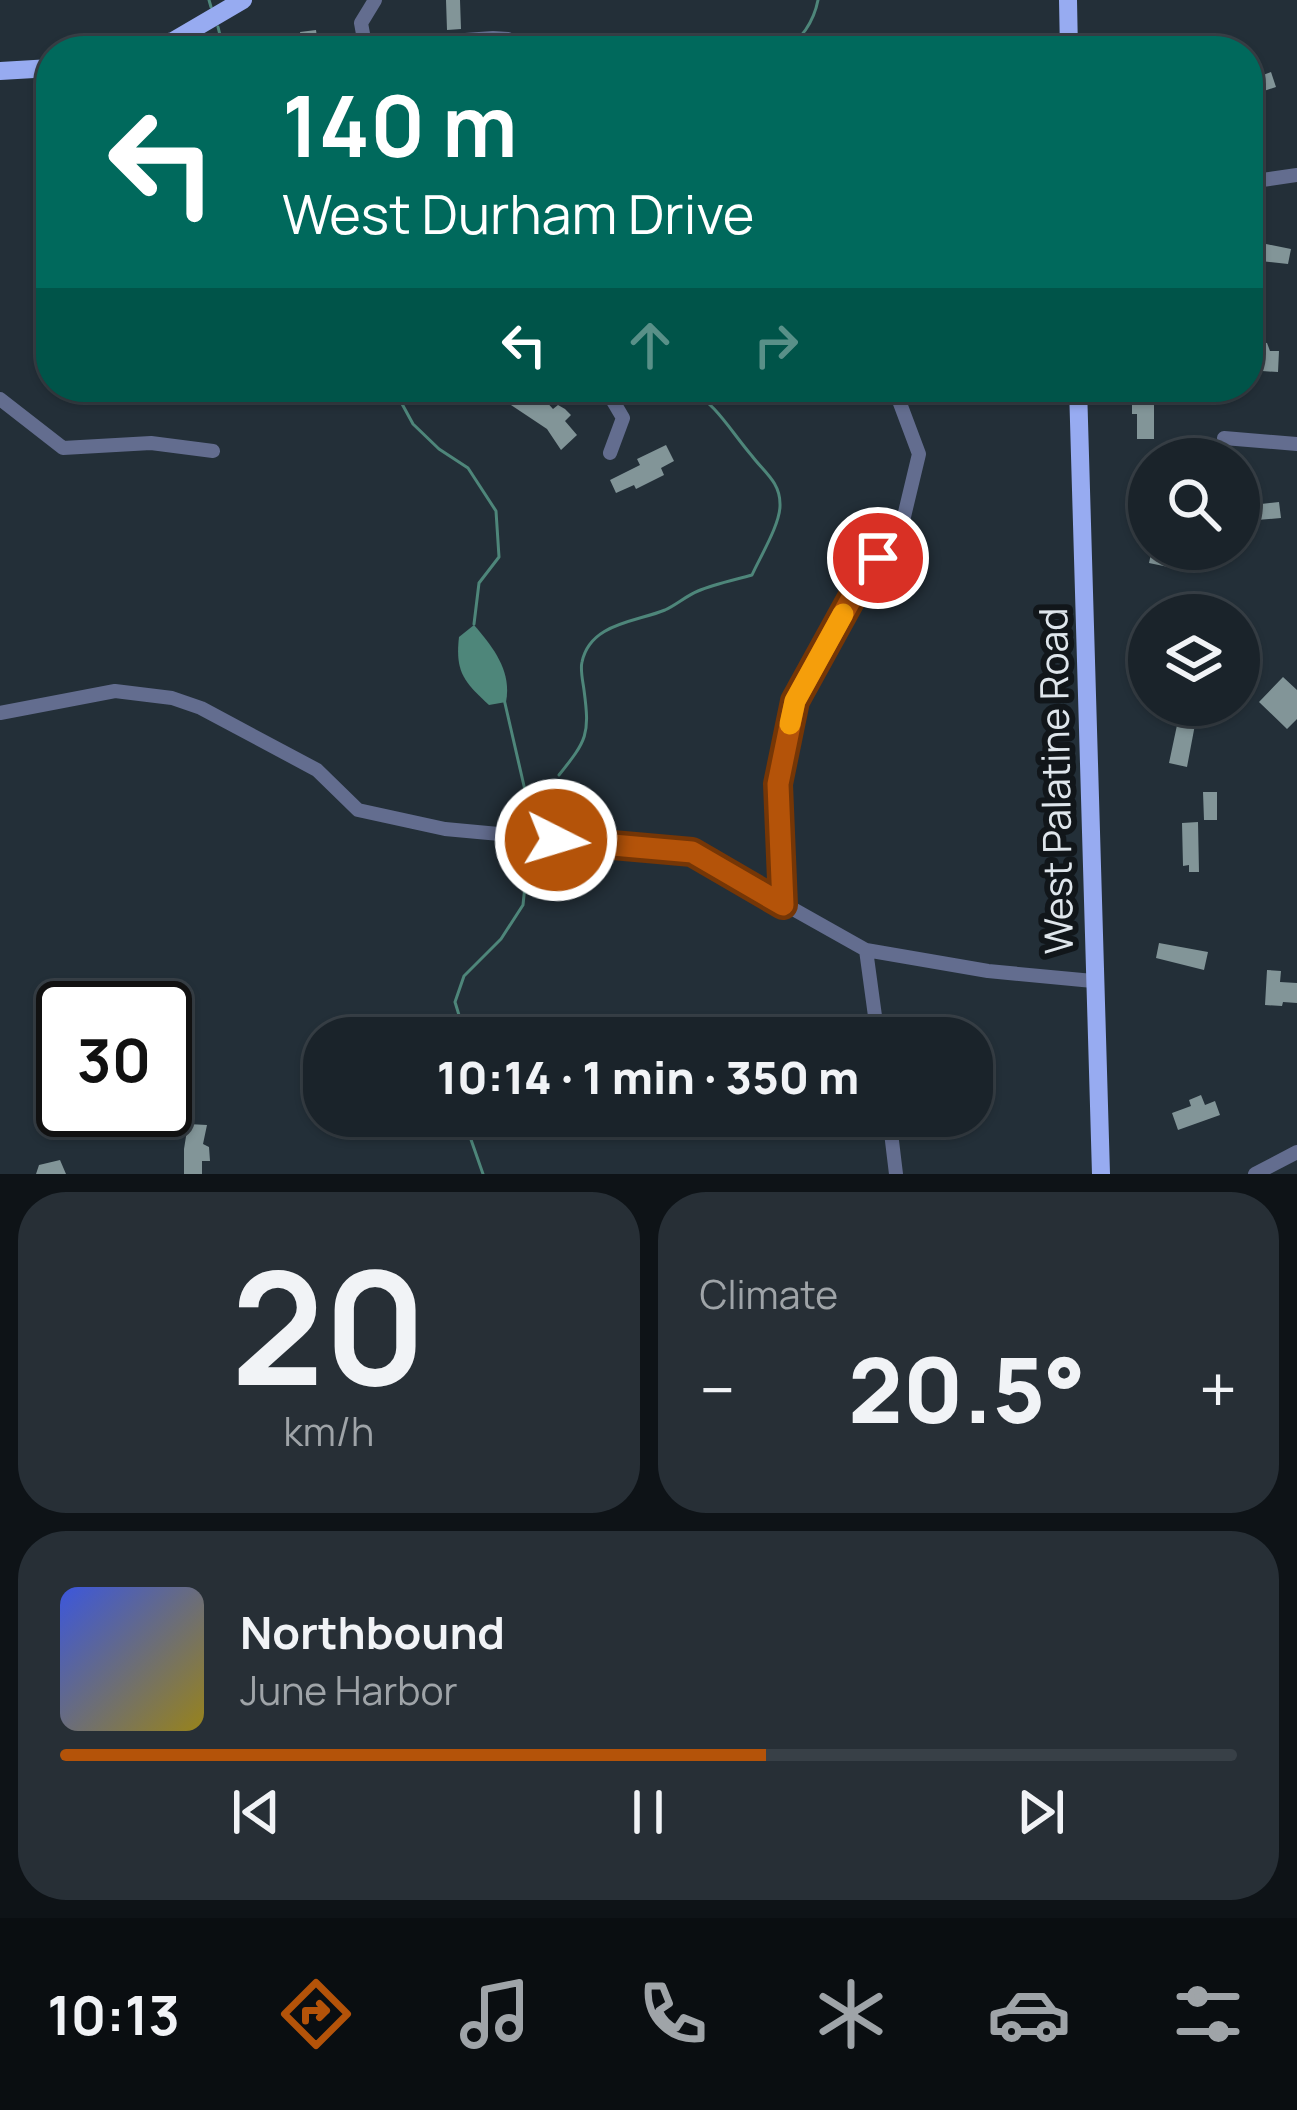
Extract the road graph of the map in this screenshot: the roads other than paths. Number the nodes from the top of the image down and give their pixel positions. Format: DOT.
graph roads {
  1 [pos="243,0"];
  2 [pos="375,0"];
  3 [pos="1068,0"];
  4 [pos="182,36"];
  5 [pos="364,36"];
  6 [pos="1069,36"];
  7 [pos="36,69"];
  8 [pos="0,71"];
  9 [pos="1297,175"];
  10 [pos="1263,180"];
  11 [pos="0,399"];
  12 [pos="614,402"];
  13 [pos="900,402"];
  14 [pos="1078,402"];
  15 [pos="1260,441"];
  16 [pos="1297,444"];
  17 [pos="213,451"];
  18 [pos="610,453"];
  19 [pos="0,713"];
  20 [pos="783,905"];
  21 [pos="866,950"];
  22 [pos="1093,981"];
  23 [pos="875,1017"];
  24 [pos="892,1137"];
  25 [pos="1297,1152"];
  26 [pos="896,1174"];
  27 [pos="1100,1174"];
  28 [pos="1255,1174"];
  1 -- 4 [label="main road"];
  2 -- 5 [label="street"];
  3 -- 6 [label="main road"];
  7 -- 8 [label="main road"];
  9 -- 10 [label="street"];
  11 -- 17 [label="street"];
  12 -- 18 [label="street"];
  13 -- 20 [label="street"];
  14 -- 22 [label="main road, West Palatine Road"];
  15 -- 16 [label="street"];
  19 -- 20 [label="street"];
  20 -- 21 [label="street"];
  21 -- 22 [label="street"];
  21 -- 23 [label="street"];
  22 -- 27 [label="main road, West Palatine Road"];
  24 -- 26 [label="street"];
  25 -- 28 [label="street"];
}
